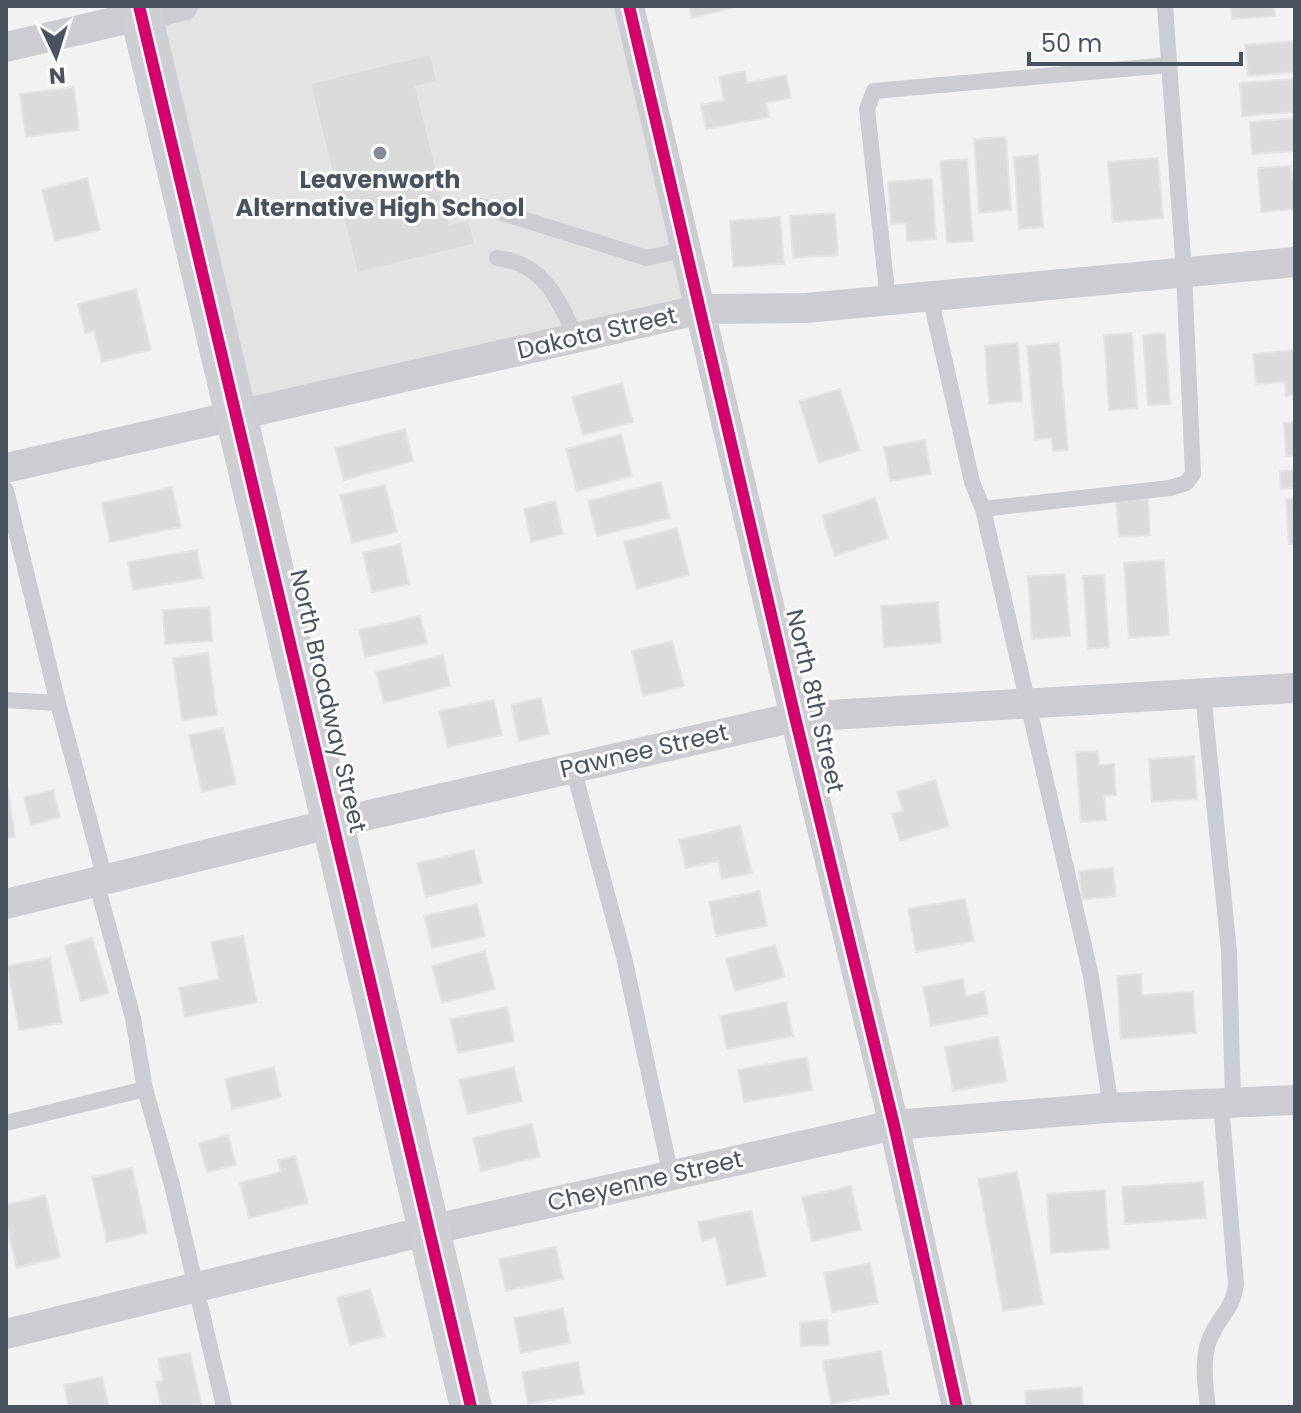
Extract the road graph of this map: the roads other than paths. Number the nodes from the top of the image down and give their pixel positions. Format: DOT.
graph roads {
  1 [pos="183,6"];
  2 [pos="629,6"];
  3 [pos="1165,6"];
  4 [pos="141,11"];
  5 [pos="6,47"];
  6 [pos="1169,65"];
  7 [pos="480,206"];
  8 [pos="687,249"];
  9 [pos="497,258"];
  10 [pos="1295,262"];
  11 [pos="1184,272"];
  12 [pos="930,296"];
  13 [pos="888,300"];
  14 [pos="702,309"];
  15 [pos="576,338"];
  16 [pos="238,414"];
  17 [pos="6,468"];
  18 [pos="6,490"];
  19 [pos="983,509"];
  20 [pos="1295,688"];
  21 [pos="1203,693"];
  22 [pos="6,700"];
  23 [pos="58,703"];
  24 [pos="1026,703"];
  25 [pos="795,717"];
  26 [pos="573,768"];
  27 [pos="334,823"];
  28 [pos="101,880"];
  29 [pos="6,904"];
  30 [pos="145,1089"];
  31 [pos="1295,1100"];
  32 [pos="1227,1103"];
  33 [pos="1111,1108"];
  34 [pos="6,1123"];
  35 [pos="894,1125"];
  36 [pos="671,1176"];
  37 [pos="430,1230"];
  38 [pos="195,1288"];
  39 [pos="6,1334"];
  40 [pos="224,1407"];
  41 [pos="471,1407"];
  42 [pos="957,1407"];
  43 [pos="1208,1407"];
  1 -- 4 [label="street"];
  2 -- 8 [label="street, North 8th Street"];
  3 -- 6 [label="lane"];
  4 -- 5 [label="street"];
  4 -- 16 [label="street, North Broadway Street"];
  6 -- 11 [label="lane"];
  6 -- 13 [label="lane"];
  7 -- 8 [label="lane"];
  8 -- 14 [label="street, North 8th Street"];
  9 -- 15 [label="lane"];
  10 -- 11 [label="street, Dakota Street"];
  11 -- 12 [label="street, Dakota Street"];
  11 -- 19 [label="lane"];
  12 -- 13 [label="street, Dakota Street"];
  12 -- 19 [label="lane"];
  13 -- 14 [label="street, Dakota Street"];
  14 -- 15 [label="street, Dakota Street"];
  14 -- 25 [label="street, North 8th Street"];
  15 -- 16 [label="street, Dakota Street"];
  16 -- 17 [label="street, Dakota Street"];
  16 -- 27 [label="street, North Broadway Street"];
  18 -- 23 [label="lane"];
  19 -- 24 [label="lane"];
  20 -- 21 [label="street, Pawnee Street"];
  21 -- 24 [label="street, Pawnee Street"];
  21 -- 32 [label="lane"];
  22 -- 23 [label="lane"];
  23 -- 28 [label="lane"];
  24 -- 25 [label="street, Pawnee Street"];
  24 -- 33 [label="lane"];
  25 -- 26 [label="street, Pawnee Street"];
  25 -- 35 [label="street, North 8th Street"];
  26 -- 27 [label="street, Pawnee Street"];
  26 -- 36 [label="lane"];
  27 -- 28 [label="street, Pawnee Street"];
  27 -- 37 [label="street, North Broadway Street"];
  28 -- 29 [label="street, Pawnee Street"];
  28 -- 30 [label="lane"];
  30 -- 34 [label="lane"];
  30 -- 38 [label="lane"];
  31 -- 32 [label="street, Cheyenne Street"];
  32 -- 33 [label="street, Cheyenne Street"];
  32 -- 43 [label="lane"];
  33 -- 35 [label="street, Cheyenne Street"];
  35 -- 36 [label="street, Cheyenne Street"];
  35 -- 42 [label="street, North 8th Street"];
  36 -- 37 [label="street, Cheyenne Street"];
  37 -- 38 [label="street, Cheyenne Street"];
  37 -- 41 [label="street, North Broadway Street"];
  38 -- 39 [label="street, Cheyenne Street"];
  38 -- 40 [label="lane"];
}
